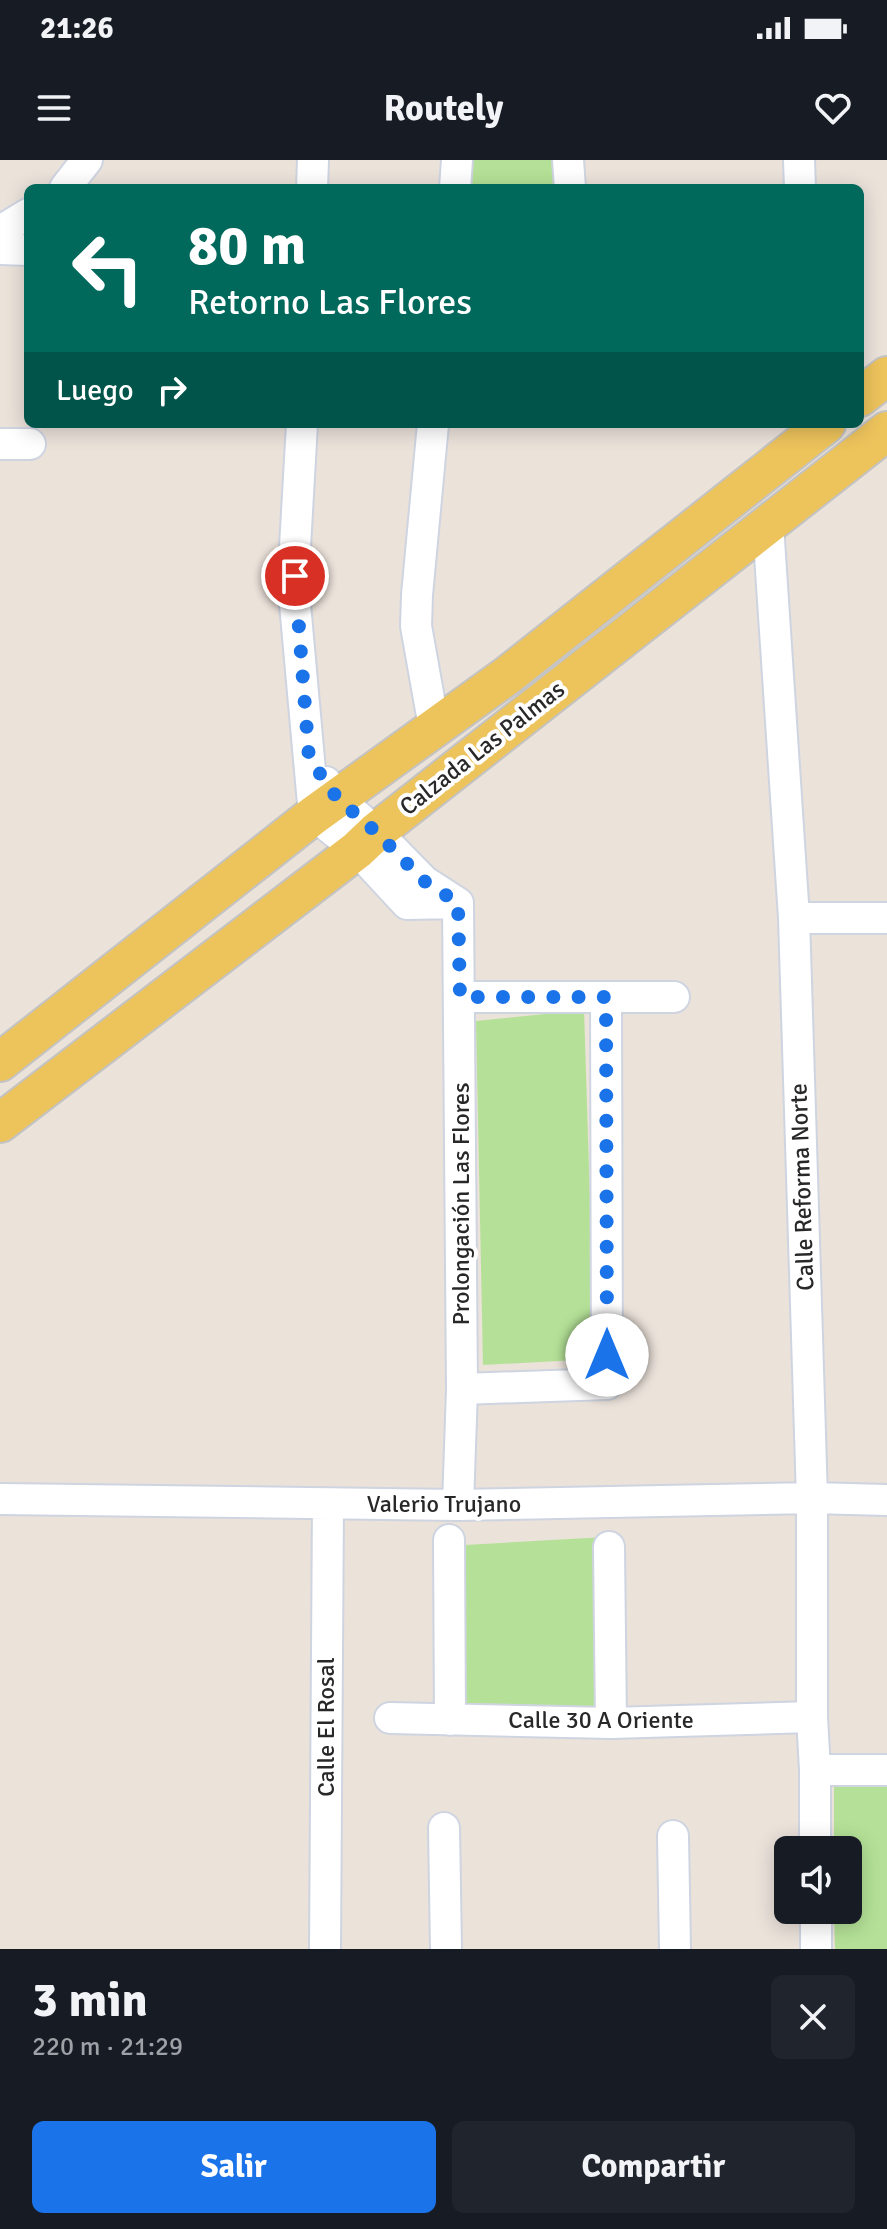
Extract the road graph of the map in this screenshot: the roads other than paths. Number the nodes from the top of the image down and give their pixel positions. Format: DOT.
graph roads {
  1 [pos="87,160"];
  2 [pos="313,160"];
  3 [pos="457,160"];
  4 [pos="568,160"];
  5 [pos="799,160"];
  6 [pos="68,184"];
  7 [pos="312,184"];
  8 [pos="455,184"];
  9 [pos="570,184"];
  10 [pos="800,184"];
  11 [pos="24,216"];
  12 [pos="0,231"];
  13 [pos="0,249"];
  14 [pos="24,250"];
  15 [pos="887,376"];
  16 [pos="864,394"];
  17 [pos="302,428"];
  18 [pos="433,428"];
  19 [pos="816,428"];
  20 [pos="887,431"];
  21 [pos="0,444"];
  22 [pos="30,444"];
  23 [pos="768,525"];
  24 [pos="508,675"];
  25 [pos="534,708"];
  26 [pos="434,727"];
  27 [pos="326,806"];
  28 [pos="366,841"];
  29 [pos="794,918"];
  30 [pos="887,918"];
  31 [pos="460,997"];
  32 [pos="606,997"];
  33 [pos="674,997"];
  34 [pos="0,1062"];
  35 [pos="0,1123"];
  36 [pos="462,1389"];
  37 [pos="812,1498"];
  38 [pos="0,1499"];
  39 [pos="887,1500"];
  40 [pos="328,1504"];
  41 [pos="458,1505"];
  42 [pos="449,1540"];
  43 [pos="609,1547"];
  44 [pos="812,1717"];
  45 [pos="390,1718"];
  46 [pos="450,1720"];
  47 [pos="611,1723"];
  48 [pos="815,1770"];
  49 [pos="887,1770"];
  50 [pos="444,1828"];
  51 [pos="673,1836"];
  52 [pos="815,1836"];
  53 [pos="816,1924"];
  54 [pos="325,1949"];
  55 [pos="446,1949"];
  56 [pos="675,1949"];
  57 [pos="816,1949"];
  1 -- 6 [label="street"];
  2 -- 7 [label="street"];
  3 -- 8 [label="street"];
  4 -- 9 [label="street"];
  5 -- 10 [label="street"];
  11 -- 12 [label="street"];
  13 -- 14 [label="street"];
  15 -- 16 [label="main road"];
  17 -- 27 [label="street, Prolongación Las Flores"];
  18 -- 26 [label="street"];
  19 -- 24 [label="main road, Calzada Las Palmas"];
  20 -- 23 [label="main road, Calzada Las Palmas"];
  21 -- 22 [label="street"];
  23 -- 25 [label="main road, Calzada Las Palmas"];
  23 -- 29 [label="street, Calle Reforma Norte"];
  24 -- 25 [label="main road"];
  24 -- 26 [label="main road, Calzada Las Palmas"];
  25 -- 28 [label="main road, Calzada Las Palmas"];
  26 -- 27 [label="main road, Calzada Las Palmas"];
  27 -- 28 [label="street, Prolongación Las Flores"];
  27 -- 34 [label="main road, Calzada Las Palmas"];
  28 -- 31 [label="street, Prolongación Las Flores"];
  28 -- 35 [label="main road, Calzada Las Palmas"];
  29 -- 30 [label="street"];
  29 -- 37 [label="street, Calle Reforma Norte"];
  31 -- 32 [label="street"];
  31 -- 36 [label="street, Prolongación Las Flores"];
  32 -- 33 [label="street"];
  32 -- 36 [label="street"];
  36 -- 41 [label="street, Prolongación Las Flores"];
  37 -- 39 [label="street, Valerio Trujano"];
  37 -- 41 [label="street, Valerio Trujano"];
  37 -- 44 [label="street, Calle Reforma Norte"];
  38 -- 40 [label="street, Valerio Trujano"];
  40 -- 41 [label="street, Valerio Trujano"];
  40 -- 54 [label="street, Calle El Rosal"];
  42 -- 46 [label="street"];
  43 -- 47 [label="street"];
  44 -- 47 [label="street, Calle 30 A Oriente"];
  44 -- 48 [label="street, Calle Reforma Norte"];
  45 -- 46 [label="street, Calle 30 A Oriente"];
  46 -- 47 [label="street, Calle 30 A Oriente"];
  48 -- 49 [label="street"];
  48 -- 52 [label="street, Calle Reforma Norte"];
  50 -- 55 [label="street"];
  51 -- 56 [label="street"];
  53 -- 57 [label="street"];
}
